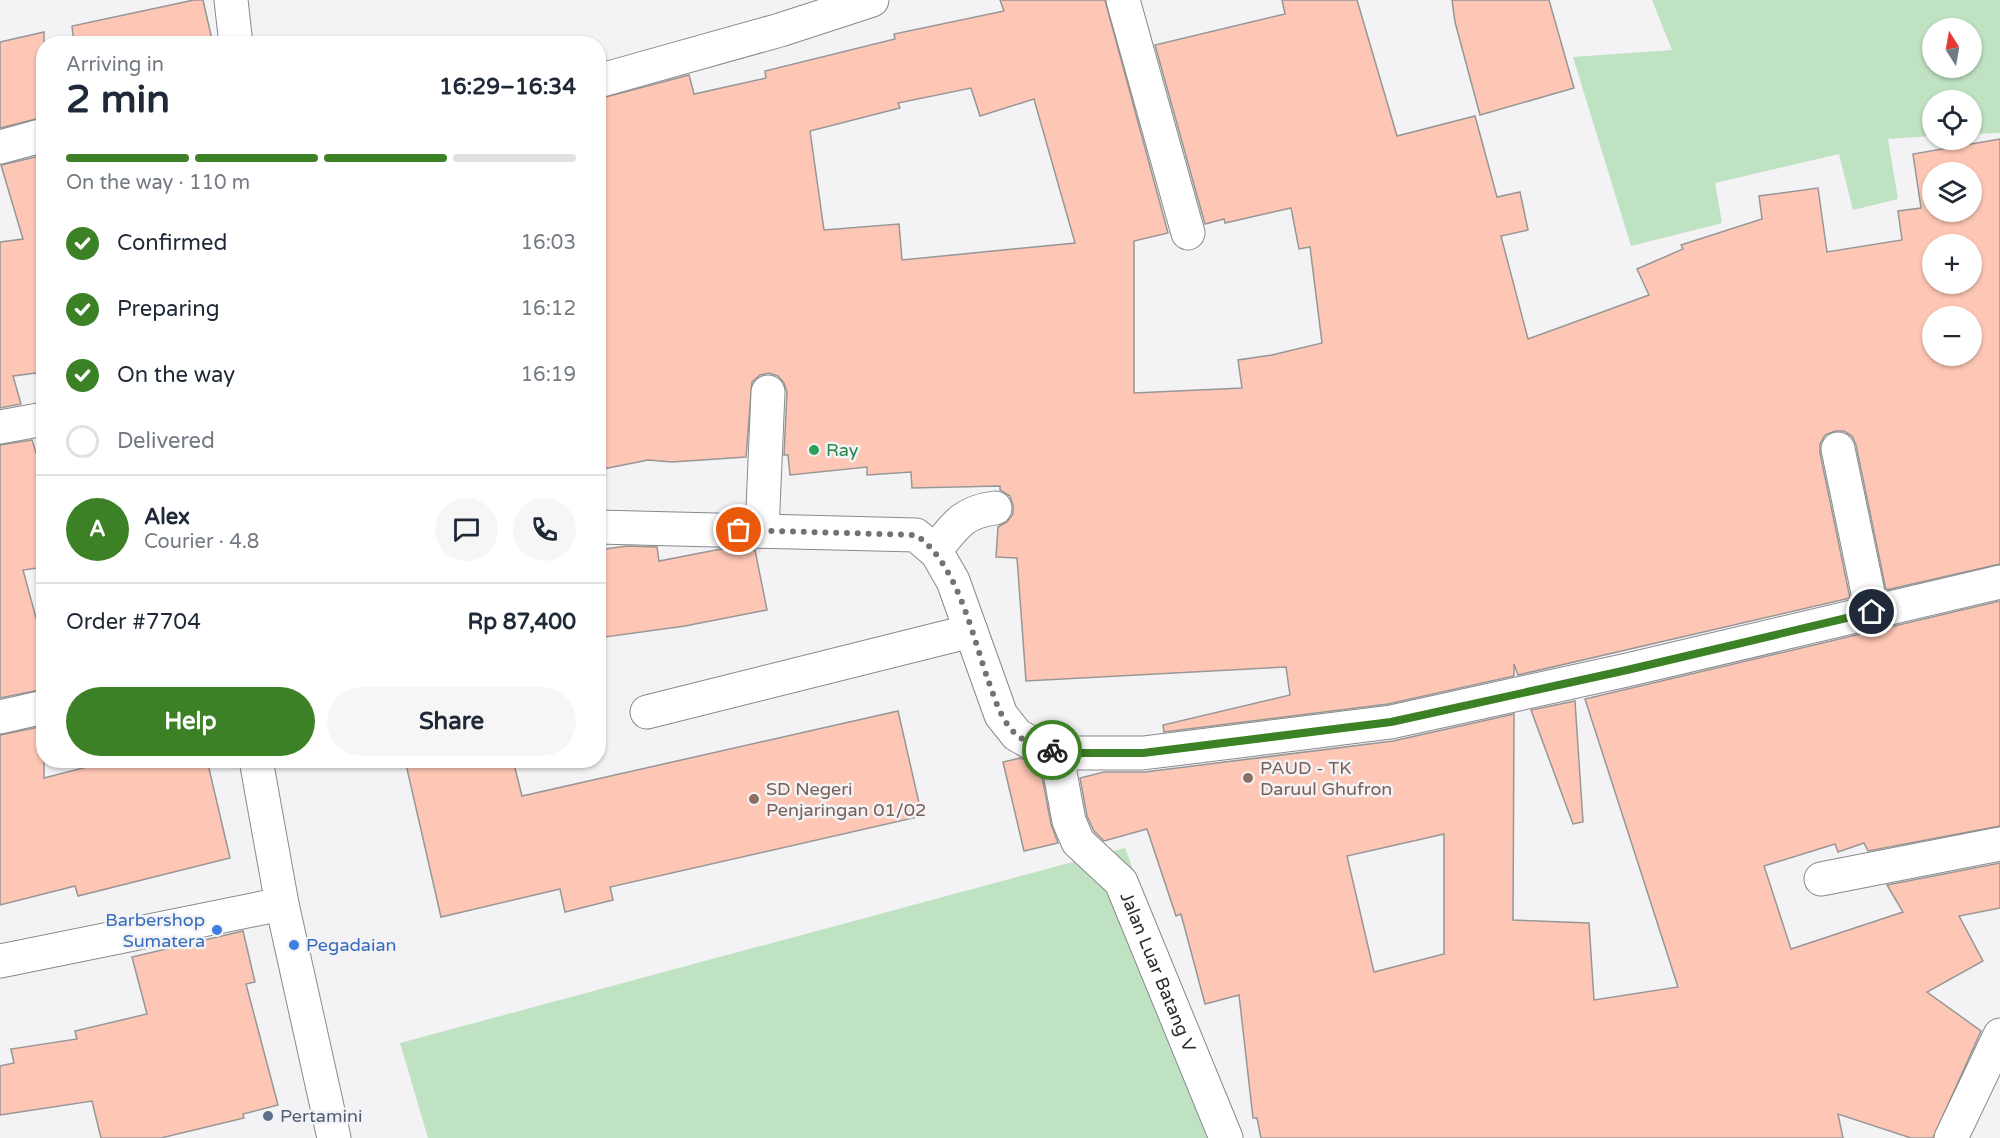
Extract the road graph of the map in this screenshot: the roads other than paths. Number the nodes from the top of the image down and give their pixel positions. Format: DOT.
graph roads {
  1 [pos="231,0"];
  2 [pos="872,0"];
  3 [pos="1123,0"];
  4 [pos="235,36"];
  5 [pos="606,79"];
  6 [pos="36,137"];
  7 [pos="0,147"];
  8 [pos="1188,233"];
  9 [pos="768,392"];
  10 [pos="36,420"];
  11 [pos="0,427"];
  12 [pos="1838,449"];
  13 [pos="995,508"];
  14 [pos="606,527"];
  15 [pos="762,531"];
  16 [pos="935,551"];
  17 [pos="2000,582"];
  18 [pos="1872,612"];
  19 [pos="971,631"];
  20 [pos="36,709"];
  21 [pos="647,712"];
  22 [pos="0,717"];
  23 [pos="1056,751"];
  24 [pos="257,768"];
  25 [pos="2000,844"];
  26 [pos="1821,879"];
  27 [pos="282,904"];
  28 [pos="0,962"];
  29 [pos="2000,1035"];
  30 [pos="1961,1135"];
  31 [pos="334,1138"];
  32 [pos="1226,1138"];
  1 -- 4 [label="street"];
  2 -- 5 [label="street"];
  3 -- 8 [label="street"];
  6 -- 7 [label="street"];
  9 -- 15 [label="street"];
  10 -- 11 [label="street"];
  12 -- 18 [label="street"];
  13 -- 16 [label="street"];
  14 -- 15 [label="street"];
  15 -- 16 [label="street"];
  16 -- 19 [label="street"];
  17 -- 18 [label="street"];
  18 -- 23 [label="street"];
  19 -- 21 [label="street"];
  19 -- 23 [label="street"];
  20 -- 22 [label="street"];
  23 -- 32 [label="street, Jalan Luar Batang V"];
  24 -- 27 [label="street"];
  25 -- 26 [label="street"];
  27 -- 28 [label="street"];
  27 -- 31 [label="street"];
  29 -- 30 [label="street"];
}
